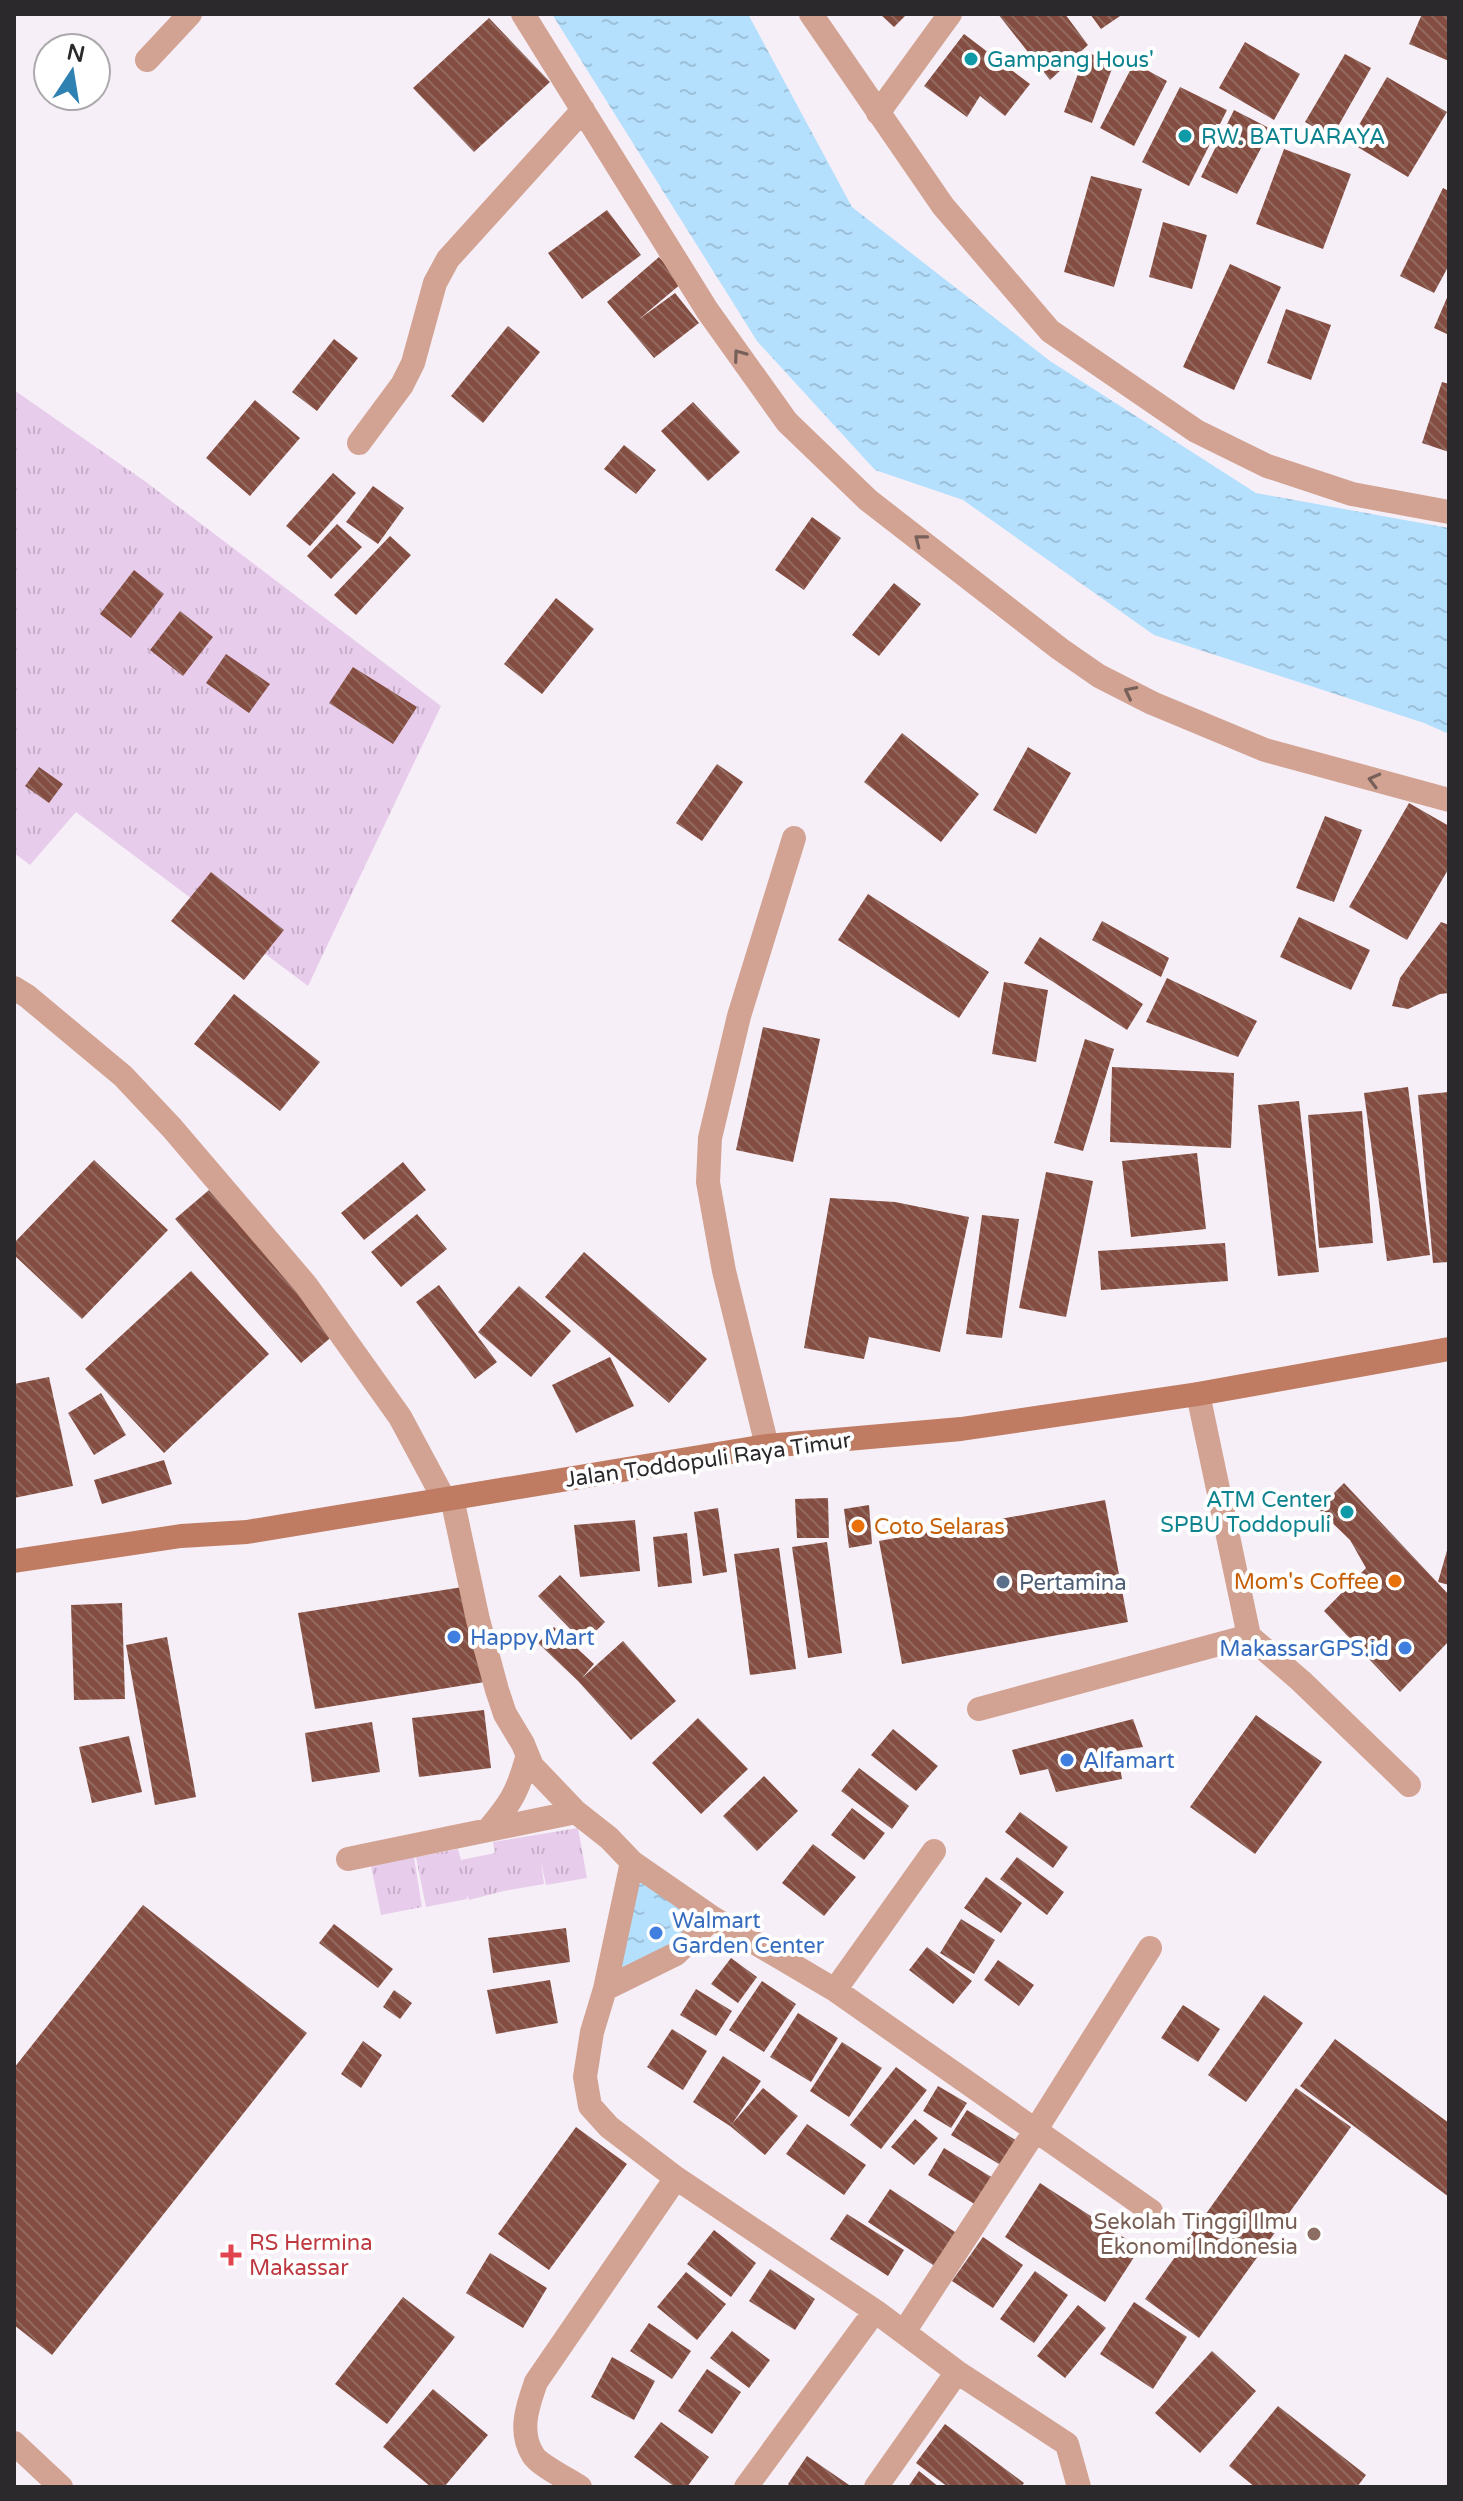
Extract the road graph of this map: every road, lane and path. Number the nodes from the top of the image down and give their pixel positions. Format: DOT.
graph roads {
  1 [pos="190,14"];
  2 [pos="523,14"];
  3 [pos="811,14"];
  4 [pos="950,14"];
  5 [pos="147,60"];
  6 [pos="583,110"];
  7 [pos="878,113"];
  8 [pos="359,443"];
  9 [pos="1449,512"];
  10 [pos="1449,800"];
  11 [pos="794,838"];
  12 [pos="14,988"];
  13 [pos="1449,1349"];
  14 [pos="1198,1394"];
  15 [pos="767,1446"];
  16 [pos="448,1499"];
  17 [pos="14,1561"];
  18 [pos="1249,1636"];
  19 [pos="979,1709"];
  20 [pos="527,1758"];
  21 [pos="1409,1785"];
  22 [pos="576,1812"];
  23 [pos="488,1830"];
  24 [pos="934,1851"];
  25 [pos="348,1859"];
  26 [pos="632,1862"];
  27 [pos="713,1918"];
  28 [pos="1150,1948"];
  29 [pos="605,1989"];
  30 [pos="835,1990"];
  31 [pos="1035,2131"];
  32 [pos="676,2178"];
  33 [pos="1151,2211"];
  34 [pos="875,2311"];
  35 [pos="904,2332"];
  36 [pos="957,2372"];
  37 [pos="14,2443"];
  38 [pos="61,2487"];
  39 [pos="580,2487"];
  40 [pos="746,2487"];
  41 [pos="876,2487"];
  42 [pos="1079,2487"];
  1 -- 5 [label="street"];
  2 -- 6 [label="street"];
  3 -- 7 [label="street"];
  4 -- 7 [label="street"];
  6 -- 8 [label="street"];
  10 -- 6 [label="street, one-way"];
  7 -- 9 [label="street"];
  11 -- 15 [label="street"];
  12 -- 16 [label="street"];
  13 -- 14 [label="main road, Jalan Toddopuli Raya Timur"];
  14 -- 15 [label="main road, Jalan Toddopuli Raya Timur"];
  14 -- 18 [label="street"];
  15 -- 16 [label="main road, Jalan Toddopuli Raya Timur"];
  16 -- 17 [label="main road, Jalan Toddopuli Raya Timur"];
  16 -- 20 [label="street"];
  18 -- 19 [label="street"];
  18 -- 21 [label="street"];
  20 -- 22 [label="street"];
  20 -- 23 [label="street"];
  22 -- 23 [label="street"];
  22 -- 26 [label="street"];
  23 -- 25 [label="street"];
  24 -- 30 [label="street"];
  26 -- 27 [label="street"];
  26 -- 29 [label="street"];
  27 -- 29 [label="street"];
  27 -- 30 [label="street"];
  28 -- 31 [label="street"];
  29 -- 32 [label="street"];
  30 -- 31 [label="street"];
  31 -- 33 [label="street"];
  31 -- 35 [label="street"];
  32 -- 34 [label="street"];
  32 -- 39 [label="street"];
  34 -- 35 [label="street"];
  34 -- 40 [label="street"];
  35 -- 36 [label="street"];
  36 -- 41 [label="street"];
  36 -- 42 [label="street"];
  37 -- 38 [label="street"];
}
